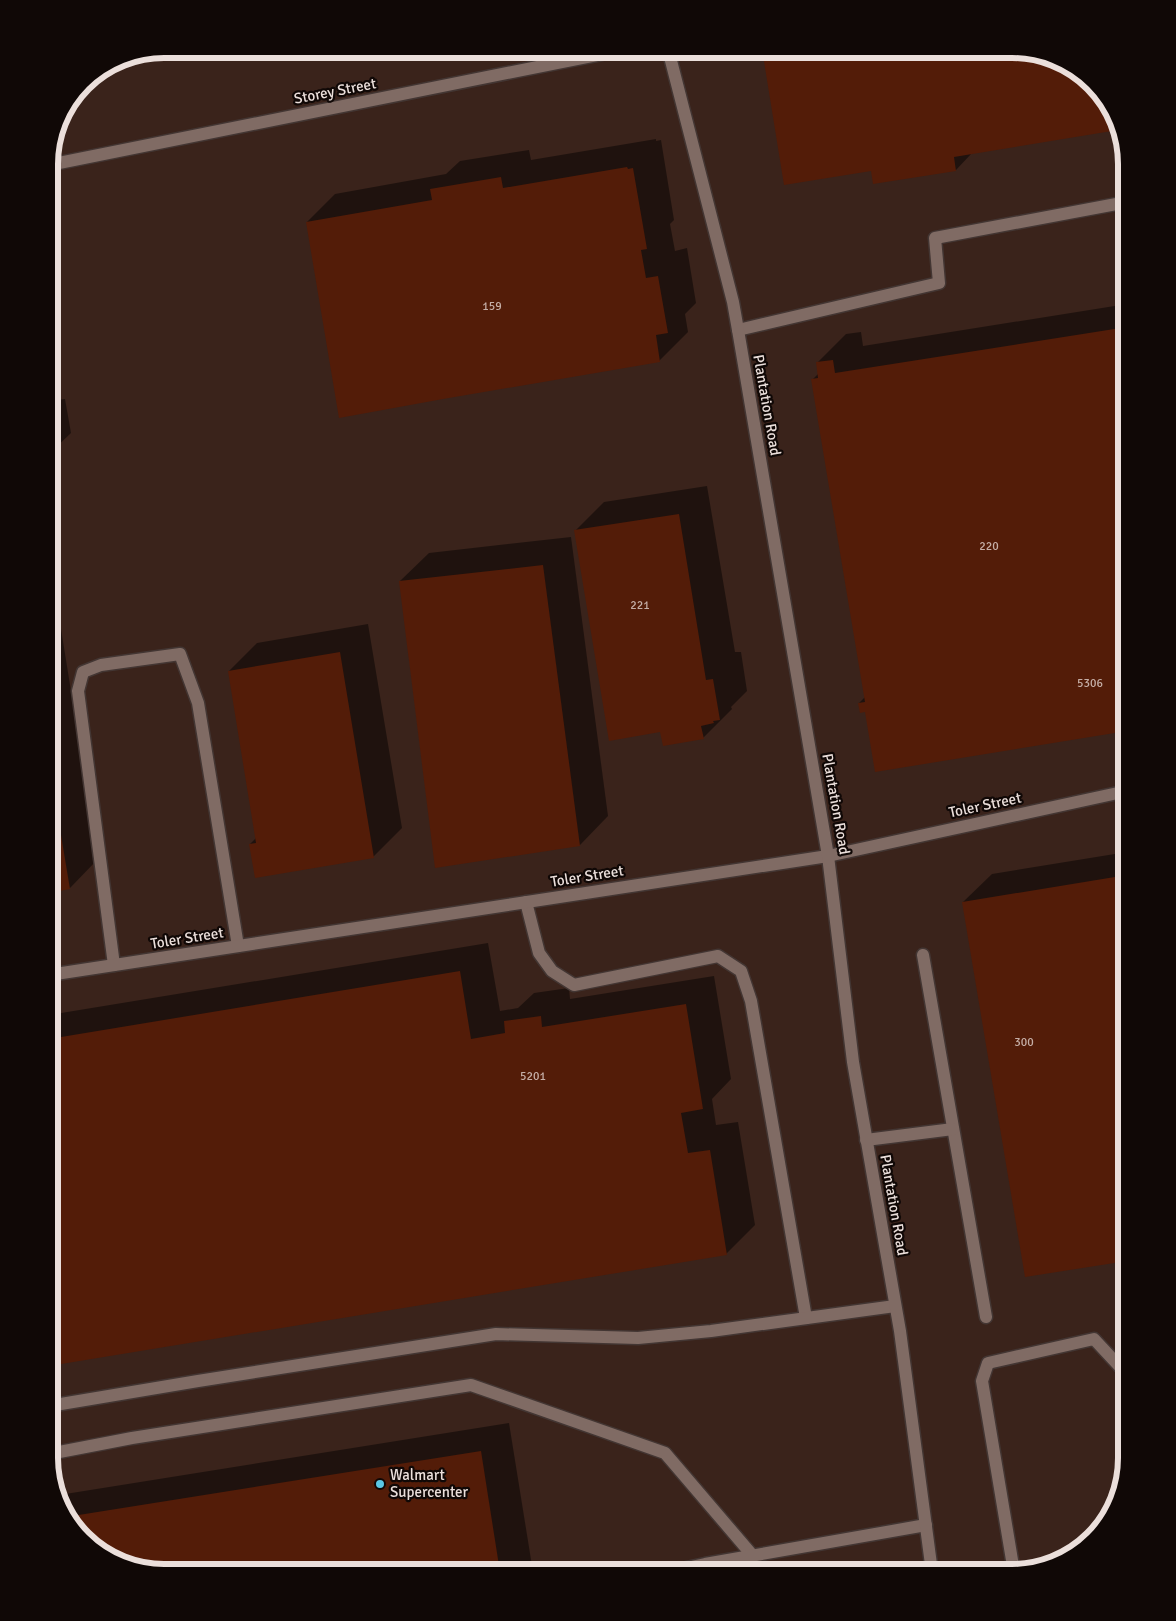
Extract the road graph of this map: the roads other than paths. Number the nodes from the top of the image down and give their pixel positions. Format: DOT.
graph roads {
  1 [pos="583,58"];
  2 [pos="670,58"];
  3 [pos="58,163"];
  4 [pos="1118,204"];
  5 [pos="738,330"];
  6 [pos="1118,793"];
  7 [pos="828,856"];
  8 [pos="526,902"];
  9 [pos="238,946"];
  10 [pos="923,955"];
  11 [pos="114,965"];
  12 [pos="58,974"];
  13 [pos="954,1129"];
  14 [pos="866,1140"];
  15 [pos="895,1306"];
  16 [pos="986,1317"];
  17 [pos="806,1318"];
  18 [pos="1118,1365"];
  19 [pos="58,1404"];
  20 [pos="58,1452"];
  21 [pos="926,1525"];
  22 [pos="753,1556"];
  23 [pos="712,1564"];
  24 [pos="931,1564"];
  25 [pos="1013,1564"];
  1 -- 3 [label="street, Storey Street"];
  2 -- 5 [label="street, Plantation Road"];
  4 -- 5 [label="street"];
  5 -- 7 [label="street, Plantation Road"];
  6 -- 7 [label="street, Toler Street"];
  7 -- 8 [label="street, Toler Street"];
  7 -- 14 [label="street, Plantation Road"];
  8 -- 9 [label="street, Toler Street"];
  8 -- 17 [label="street"];
  9 -- 11 [label="street, Toler Street"];
  9 -- 11 [label="street"];
  10 -- 13 [label="street"];
  11 -- 12 [label="street, Toler Street"];
  13 -- 14 [label="street"];
  13 -- 16 [label="street"];
  14 -- 15 [label="street, Plantation Road"];
  15 -- 17 [label="street"];
  15 -- 21 [label="street, Plantation Road"];
  17 -- 19 [label="street"];
  18 -- 25 [label="street"];
  20 -- 22 [label="street"];
  21 -- 22 [label="street"];
  21 -- 24 [label="street, Plantation Road"];
  22 -- 23 [label="street"];
}
